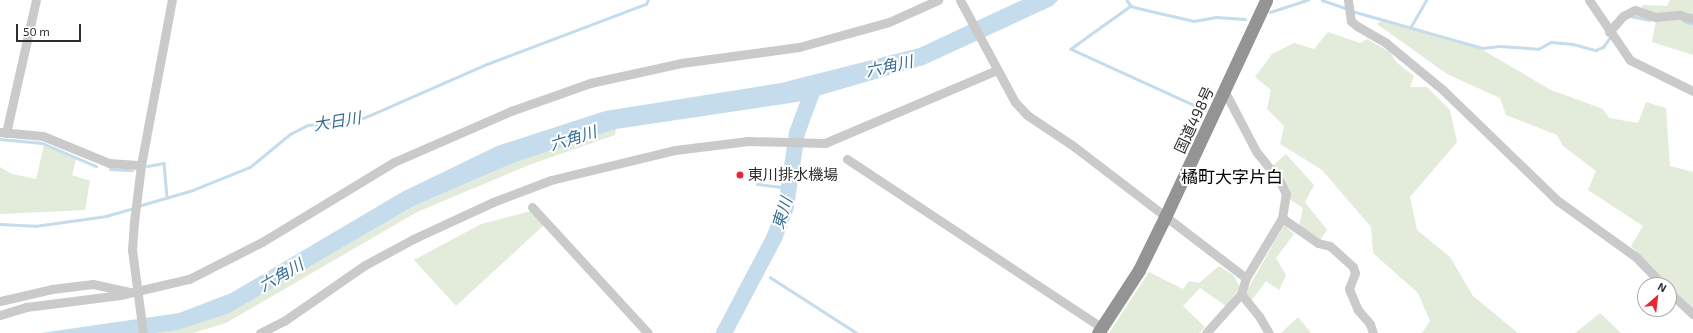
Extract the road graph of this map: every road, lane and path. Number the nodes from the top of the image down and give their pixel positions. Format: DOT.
graph roads {
  1 [pos="36,0"];
  2 [pos="172,0"];
  3 [pos="938,0"];
  4 [pos="960,0"];
  5 [pos="1266,0"];
  6 [pos="1348,0"];
  7 [pos="1589,0"];
  8 [pos="1693,19"];
  9 [pos="1612,36"];
  10 [pos="996,68"];
  11 [pos="1693,91"];
  12 [pos="1225,92"];
  13 [pos="3,133"];
  14 [pos="847,159"];
  15 [pos="141,164"];
  16 [pos="532,207"];
  17 [pos="1165,217"];
  18 [pos="1282,218"];
  19 [pos="1655,277"];
  20 [pos="1246,278"];
  21 [pos="134,292"];
  22 [pos="1241,294"];
  23 [pos="1677,299"];
  24 [pos="0,301"];
  25 [pos="1693,314"];
  26 [pos="0,315"];
  27 [pos="1100,330"];
  28 [pos="143,333"];
  29 [pos="260,333"];
  30 [pos="648,333"];
  31 [pos="1206,333"];
  32 [pos="1269,333"];
  33 [pos="1373,333"];
  1 -- 13 [label="street"];
  2 -- 15 [label="street"];
  3 -- 21 [label="street"];
  4 -- 10 [label="street"];
  5 -- 12 [label="highway, 国道498号"];
  6 -- 19 [label="street"];
  7 -- 9 [label="street"];
  8 -- 9 [label="street"];
  9 -- 11 [label="street"];
  10 -- 17 [label="street"];
  10 -- 29 [label="street"];
  12 -- 17 [label="highway, 国道498号"];
  12 -- 18 [label="street"];
  13 -- 15 [label="street"];
  14 -- 27 [label="street"];
  15 -- 21 [label="street"];
  16 -- 30 [label="street"];
  17 -- 20 [label="street"];
  17 -- 27 [label="highway, 国道498号"];
  18 -- 20 [label="street"];
  18 -- 33 [label="street"];
  20 -- 22 [label="street"];
  21 -- 24 [label="street"];
  21 -- 26 [label="street"];
  21 -- 28 [label="street"];
  22 -- 31 [label="street"];
  22 -- 32 [label="street"];
  23 -- 25 [label="street"];
}
